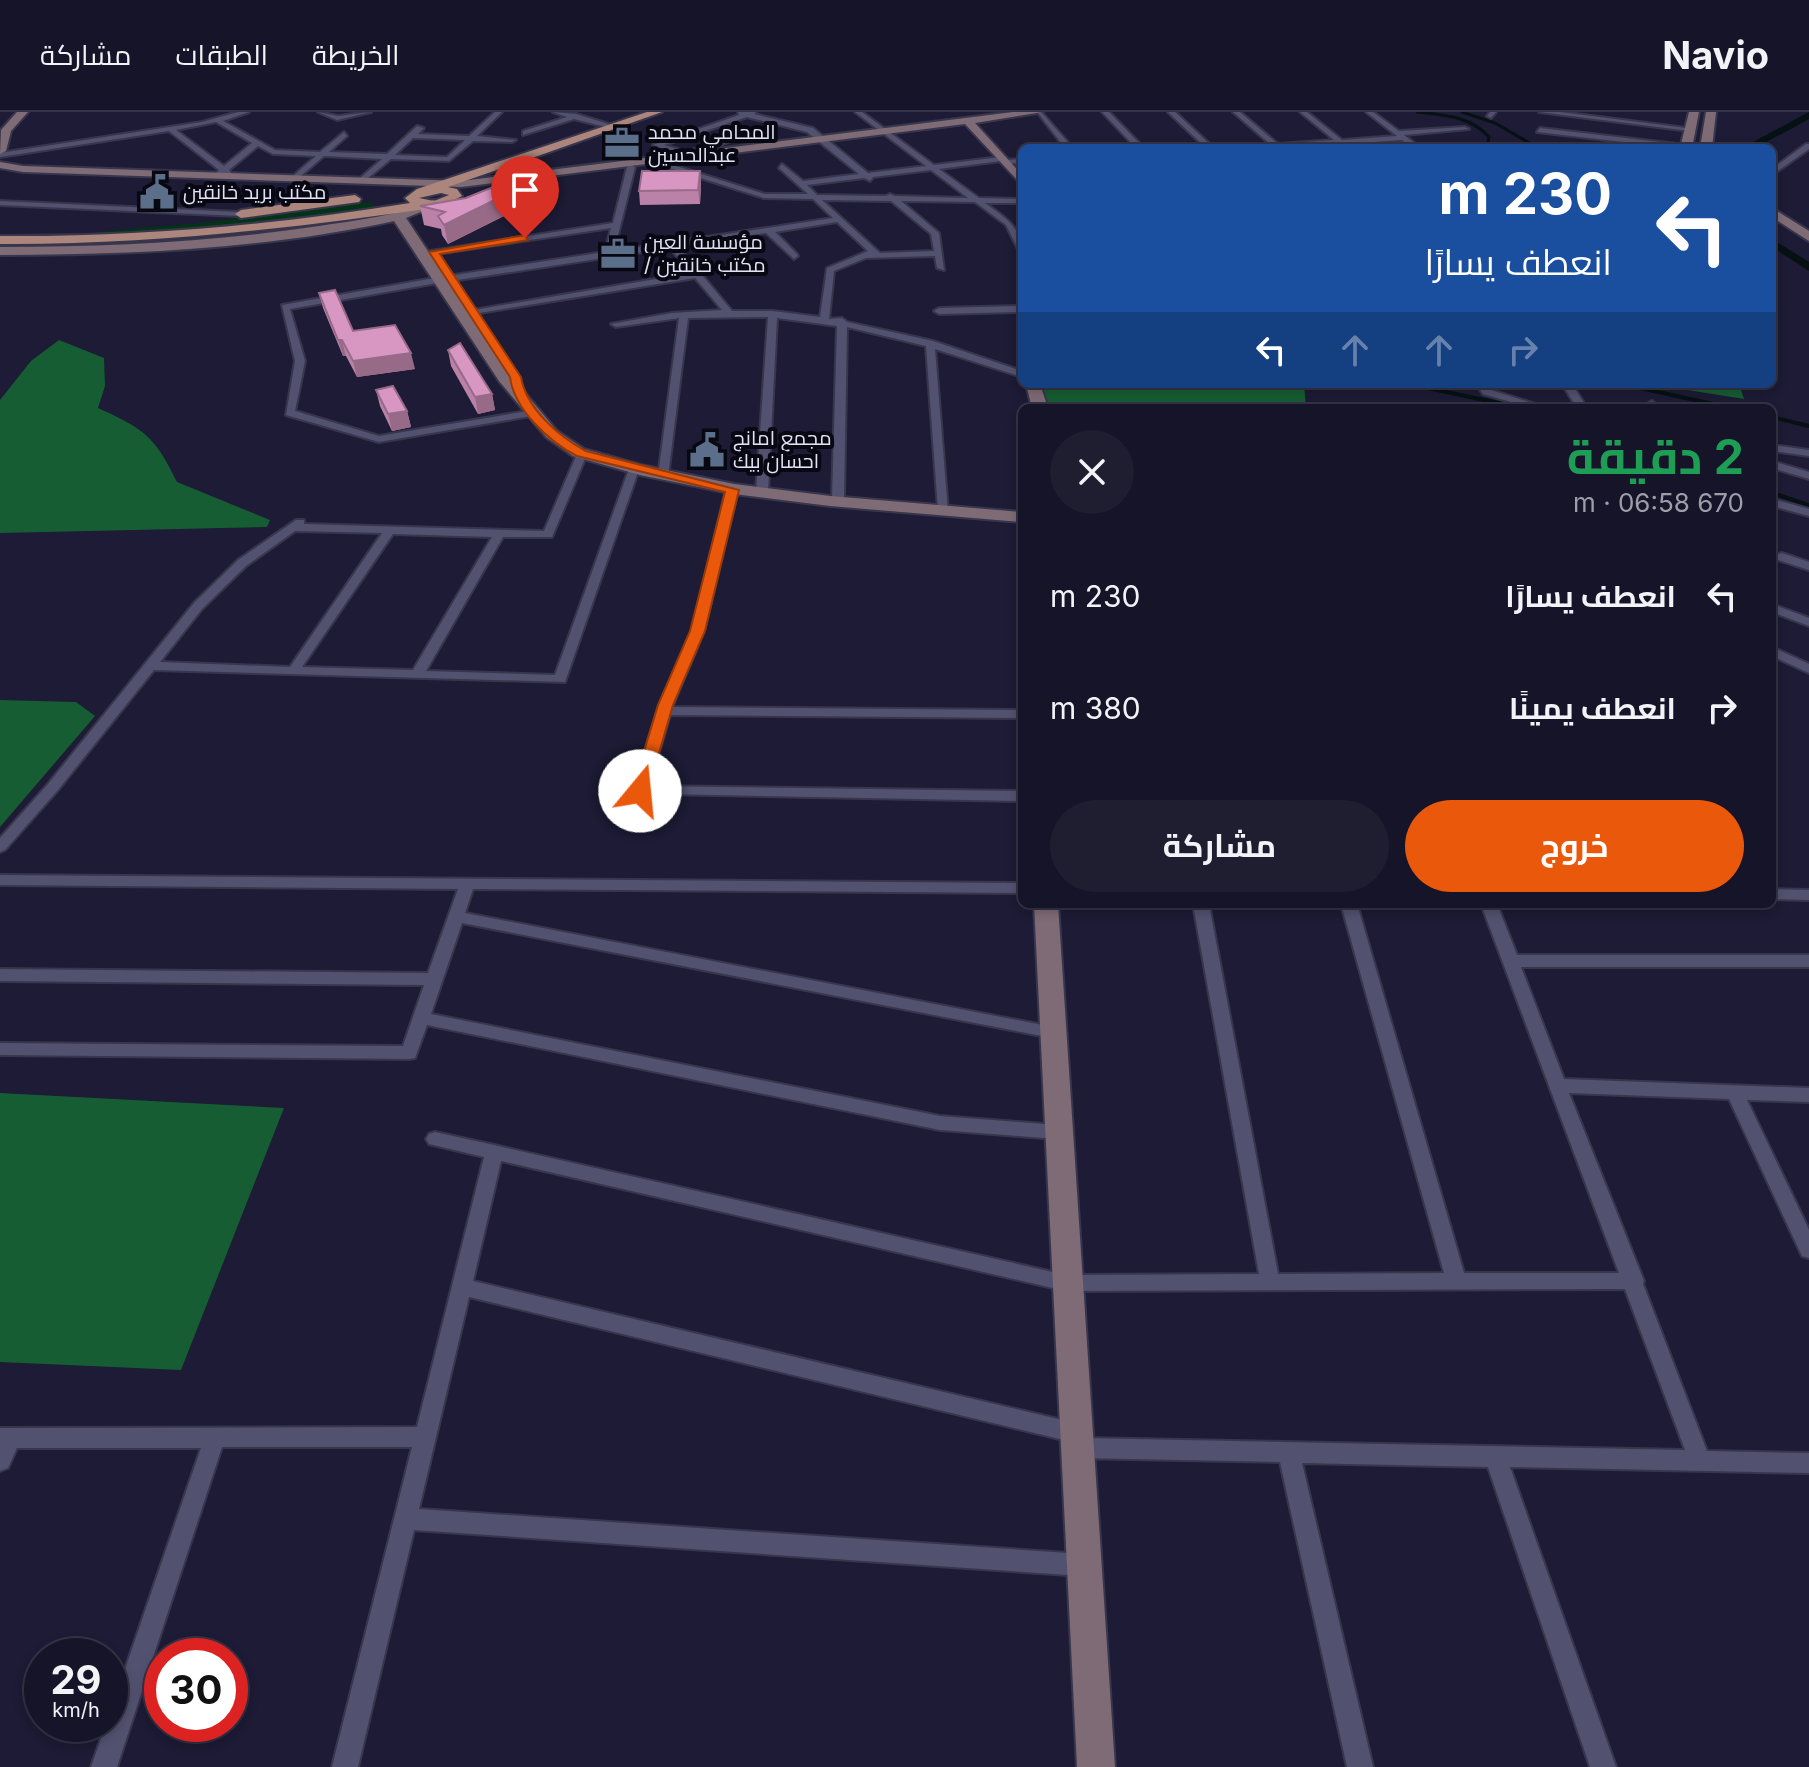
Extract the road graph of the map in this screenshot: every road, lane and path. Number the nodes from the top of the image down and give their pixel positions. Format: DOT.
graph roads {
  1 [pos="15,112"];
  2 [pos="23,112"];
  3 [pos="238,112"];
  4 [pos="246,112"];
  5 [pos="321,112"];
  6 [pos="368,112"];
  7 [pos="499,112"];
  8 [pos="556,112"];
  9 [pos="589,112"];
  10 [pos="657,112"];
  11 [pos="673,112"];
  12 [pos="736,112"];
  13 [pos="858,112"];
  14 [pos="960,112"];
  15 [pos="1058,112"];
  16 [pos="1105,112"];
  17 [pos="1171,112"];
  18 [pos="1236,112"];
  19 [pos="1303,112"];
  20 [pos="1369,112"];
  21 [pos="1542,112"];
  22 [pos="1626,112"];
  23 [pos="1694,112"];
  24 [pos="1711,112"];
  25 [pos="750,113"];
  26 [pos="1039,113"];
  27 [pos="1560,113"];
  28 [pos="542,116"];
  29 [pos="180,117"];
  30 [pos="575,117"];
  31 [pos="974,117"];
  32 [pos="156,121"];
  33 [pos="219,121"];
  34 [pos="1626,122"];
  35 [pos="0,126"];
  36 [pos="420,128"];
  37 [pos="616,128"];
  38 [pos="170,129"];
  39 [pos="703,129"];
  40 [pos="1465,129"];
  41 [pos="1690,129"];
  42 [pos="1540,130"];
  43 [pos="754,131"];
  44 [pos="526,133"];
  45 [pos="886,133"];
  46 [pos="1557,133"];
  47 [pos="344,134"];
  48 [pos="413,136"];
  49 [pos="1402,136"];
  50 [pos="473,137"];
  51 [pos="735,138"];
  52 [pos="512,140"];
  53 [pos="17,141"];
  54 [pos="823,141"];
  55 [pos="1066,144"];
  56 [pos="1136,144"];
  57 [pos="1206,144"];
  58 [pos="1274,144"];
  59 [pos="1343,144"];
  60 [pos="1350,144"];
  61 [pos="1412,144"];
  62 [pos="1556,144"];
  63 [pos="1625,144"];
  64 [pos="1687,144"];
  65 [pos="1707,144"];
  66 [pos="254,146"];
  67 [pos="1809,146"];
  68 [pos="765,147"];
  69 [pos="1,149"];
  70 [pos="322,154"];
  71 [pos="390,156"];
  72 [pos="686,156"];
  73 [pos="1003,160"];
  74 [pos="1018,161"];
  75 [pos="657,163"];
  76 [pos="0,165"];
  77 [pos="514,165"];
  78 [pos="782,166"];
  79 [pos="631,167"];
  80 [pos="932,167"];
  81 [pos="1776,170"];
  82 [pos="0,174"];
  83 [pos="225,174"];
  84 [pos="540,176"];
  85 [pos="867,177"];
  86 [pos="1018,177"];
  87 [pos="296,178"];
  88 [pos="362,181"];
  89 [pos="477,183"];
  90 [pos="800,184"];
  91 [pos="876,184"];
  92 [pos="440,185"];
  93 [pos="322,187"];
  94 [pos="884,191"];
  95 [pos="813,197"];
  96 [pos="366,198"];
  97 [pos="893,198"];
  98 [pos="430,200"];
  99 [pos="976,200"];
  100 [pos="1018,201"];
  101 [pos="1776,201"];
  102 [pos="0,203"];
  103 [pos="313,205"];
  104 [pos="239,214"];
  105 [pos="1776,215"];
  106 [pos="396,216"];
  107 [pos="837,220"];
  108 [pos="1809,223"];
  109 [pos="616,225"];
  110 [pos="768,230"];
  111 [pos="0,232"];
  112 [pos="183,235"];
  113 [pos="1809,237"];
  114 [pos="0,240"];
  115 [pos="1018,241"];
  116 [pos="212,243"];
  117 [pos="672,245"];
  118 [pos="0,251"];
  119 [pos="428,253"];
  120 [pos="938,253"];
  121 [pos="609,254"];
  122 [pos="871,254"];
  123 [pos="794,256"];
  124 [pos="941,268"];
  125 [pos="697,275"];
  126 [pos="446,279"];
  127 [pos="1018,309"];
  128 [pos="939,311"];
  129 [pos="466,312"];
  130 [pos="730,314"];
  131 [pos="773,314"];
  132 [pos="684,316"];
  133 [pos="825,318"];
  134 [pos="842,321"];
  135 [pos="616,324"];
  136 [pos="930,343"];
  137 [pos="1018,373"];
  138 [pos="1484,388"];
  139 [pos="1529,404"];
  140 [pos="533,413"];
  141 [pos="1776,449"];
  142 [pos="1809,453"];
  143 [pos="582,454"];
  144 [pos="1776,465"];
  145 [pos="634,469"];
  146 [pos="663,476"];
  147 [pos="1809,476"];
  148 [pos="732,490"];
  149 [pos="762,492"];
  150 [pos="838,499"];
  151 [pos="1776,503"];
  152 [pos="944,510"];
  153 [pos="1809,513"];
  154 [pos="1018,517"];
  155 [pos="390,530"];
  156 [pos="499,534"];
  157 [pos="1782,557"];
  158 [pos="1809,566"];
  159 [pos="1776,610"];
  160 [pos="1809,622"];
  161 [pos="1776,653"];
  162 [pos="150,666"];
  163 [pos="1809,669"];
  164 [pos="293,671"];
  165 [pos="417,675"];
  166 [pos="664,711"];
  167 [pos="1018,714"];
  168 [pos="620,790"];
  169 [pos="640,791"];
  170 [pos="1018,796"];
  171 [pos="0,847"];
  172 [pos="0,880"];
  173 [pos="467,885"];
  174 [pos="1018,888"];
  175 [pos="1776,894"];
  176 [pos="1809,895"];
  177 [pos="1046,908"];
  178 [pos="1202,908"];
  179 [pos="1350,908"];
  180 [pos="1491,908"];
  181 [pos="456,917"];
  182 [pos="1513,961"];
  183 [pos="1809,961"];
  184 [pos="0,975"];
  185 [pos="435,979"];
  186 [pos="421,1018"];
  187 [pos="1052,1032"];
  188 [pos="0,1049"];
  189 [pos="1559,1086"];
  190 [pos="1736,1095"];
  191 [pos="1809,1095"];
  192 [pos="1057,1132"];
  193 [pos="435,1139"];
  194 [pos="494,1152"];
  195 [pos="1809,1250"];
  196 [pos="1456,1281"];
  197 [pos="1634,1281"];
  198 [pos="1270,1282"];
  199 [pos="1066,1283"];
  200 [pos="462,1287"];
  201 [pos="215,1437"];
  202 [pos="425,1437"];
  203 [pos="5,1438"];
  204 [pos="1076,1440"];
  205 [pos="1289,1452"];
  206 [pos="1495,1456"];
  207 [pos="0,1461"];
  208 [pos="1700,1461"];
  209 [pos="1809,1463"];
  210 [pos="405,1519"];
  211 [pos="1083,1565"];
  212 [pos="104,1767"];
  213 [pos="345,1767"];
  214 [pos="1096,1767"];
  215 [pos="1360,1767"];
  216 [pos="1603,1767"];
  1 -- 35 [label="main road"];
  2 -- 69 [label="main road"];
  3 -- 33 [label="street"];
  4 -- 33 [label="street"];
  5 -- 6 [label="street"];
  7 -- 50 [label="street"];
  8 -- 28 [label="street"];
  8 -- 30 [label="street"];
  9 -- 30 [label="street"];
  10 -- 37 [label="main road"];
  11 -- 37 [label="main road"];
  12 -- 25 [label="street"];
  13 -- 45 [label="street"];
  14 -- 31 [label="street"];
  15 -- 26 [label="main road"];
  16 -- 56 [label="street"];
  17 -- 57 [label="street"];
  18 -- 58 [label="street"];
  19 -- 59 [label="street"];
  20 -- 49 [label="street"];
  21 -- 27 [label="street"];
  22 -- 34 [label="street"];
  23 -- 41 [label="main road"];
  24 -- 65 [label="main road"];
  25 -- 39 [label="street"];
  25 -- 54 [label="street"];
  26 -- 31 [label="main road"];
  26 -- 55 [label="street"];
  27 -- 34 [label="street"];
  27 -- 46 [label="street"];
  29 -- 32 [label="street"];
  30 -- 37 [label="street"];
  30 -- 44 [label="street"];
  31 -- 45 [label="main road"];
  31 -- 73 [label="main road"];
  33 -- 38 [label="street"];
  33 -- 66 [label="street"];
  34 -- 41 [label="street"];
  34 -- 63 [label="street"];
  36 -- 48 [label="street"];
  37 -- 77 [label="main road"];
  37 -- 92 [label="main road"];
  38 -- 69 [label="street"];
  38 -- 83 [label="street"];
  39 -- 51 [label="street"];
  39 -- 72 [label="street"];
  40 -- 49 [label="street"];
  41 -- 64 [label="main road"];
  42 -- 46 [label="street"];
  43 -- 51 [label="street"];
  45 -- 54 [label="main road"];
  45 -- 80 [label="street"];
  46 -- 62 [label="street"];
  46 -- 63 [label="street"];
  47 -- 70 [label="street"];
  48 -- 50 [label="street"];
  48 -- 71 [label="street"];
  49 -- 60 [label="street"];
  49 -- 61 [label="street"];
  50 -- 52 [label="street"];
  50 -- 71 [label="street"];
  51 -- 68 [label="street"];
  51 -- 72 [label="street"];
  53 -- 69 [label="street"];
  54 -- 68 [label="main road"];
  54 -- 75 [label="main road"];
  54 -- 85 [label="street"];
  66 -- 70 [label="street"];
  66 -- 83 [label="street"];
  67 -- 81 [label="street"];
  68 -- 72 [label="main road"];
  70 -- 71 [label="street"];
  70 -- 87 [label="street"];
  71 -- 88 [label="street"];
  72 -- 84 [label="main road"];
  73 -- 74 [label="street"];
  73 -- 80 [label="street"];
  73 -- 86 [label="main road"];
  75 -- 79 [label="main road"];
  75 -- 95 [label="street"];
  76 -- 83 [label="main road"];
  77 -- 84 [label="main road"];
  77 -- 89 [label="main road"];
  78 -- 90 [label="street"];
  79 -- 98 [label="main road"];
  79 -- 109 [label="street"];
  80 -- 85 [label="street"];
  80 -- 99 [label="street"];
  82 -- 93 [label="main road"];
  83 -- 87 [label="main road"];
  84 -- 89 [label="main road"];
  85 -- 90 [label="street"];
  85 -- 91 [label="street"];
  87 -- 88 [label="main road"];
  88 -- 92 [label="main road"];
  89 -- 92 [label="main road"];
  89 -- 98 [label="main road"];
  90 -- 95 [label="street"];
  92 -- 98 [label="main road"];
  93 -- 98 [label="main road"];
  93 -- 103 [label="main road"];
  94 -- 97 [label="street"];
  95 -- 97 [label="street"];
  95 -- 107 [label="street"];
  96 -- 103 [label="main road"];
  97 -- 99 [label="street"];
  97 -- 120 [label="street"];
  98 -- 106 [label="main road"];
  98 -- 112 [label="main road"];
  98 -- 119 [label="main road"];
  99 -- 100 [label="street"];
  99 -- 115 [label="street"];
  101 -- 108 [label="main road"];
  102 -- 104 [label="street"];
  103 -- 104 [label="main road"];
  104 -- 111 [label="main road"];
  105 -- 113 [label="main road"];
  106 -- 116 [label="main road"];
  106 -- 119 [label="main road"];
  107 -- 110 [label="street"];
  107 -- 122 [label="street"];
  109 -- 119 [label="street"];
  109 -- 121 [label="street"];
  110 -- 117 [label="street"];
  110 -- 123 [label="street"];
  112 -- 114 [label="main road"];
  112 -- 116 [label="main road"];
  116 -- 118 [label="main road"];
  117 -- 121 [label="street"];
  117 -- 125 [label="street"];
  119 -- 126 [label="main road"];
  120 -- 122 [label="street"];
  120 -- 124 [label="street"];
  121 -- 126 [label="street"];
  122 -- 133 [label="street"];
  125 -- 129 [label="street"];
  125 -- 130 [label="street"];
  126 -- 129 [label="main road"];
  126 -- 140 [label="street"];
  127 -- 128 [label="street"];
  129 -- 140 [label="main road"];
  130 -- 131 [label="street"];
  130 -- 132 [label="street"];
  131 -- 133 [label="street"];
  131 -- 149 [label="street"];
  132 -- 135 [label="street"];
  132 -- 146 [label="street"];
  133 -- 134 [label="street"];
  134 -- 136 [label="street"];
  134 -- 150 [label="street"];
  136 -- 137 [label="street"];
  136 -- 152 [label="street"];
  138 -- 139 [label="street"];
  140 -- 143 [label="main road"];
  141 -- 142 [label="street"];
  143 -- 145 [label="main road"];
  143 -- 156 [label="street"];
  144 -- 147 [label="street"];
  145 -- 146 [label="main road"];
  145 -- 165 [label="street"];
  146 -- 148 [label="main road"];
  148 -- 149 [label="main road"];
  148 -- 166 [label="street"];
  149 -- 150 [label="main road"];
  150 -- 152 [label="main road"];
  151 -- 153 [label="street"];
  152 -- 154 [label="main road"];
  155 -- 156 [label="street"];
  155 -- 162 [label="street"];
  155 -- 164 [label="street"];
  156 -- 165 [label="street"];
  157 -- 158 [label="street"];
  159 -- 160 [label="street"];
  161 -- 163 [label="street"];
  162 -- 164 [label="street"];
  162 -- 171 [label="street"];
  164 -- 165 [label="street"];
  166 -- 167 [label="street"];
  166 -- 169 [label="street"];
  168 -- 169 [label="street"];
  169 -- 170 [label="street"];
  172 -- 173 [label="street"];
  173 -- 174 [label="street"];
  173 -- 181 [label="street"];
  175 -- 176 [label="street"];
  177 -- 187 [label="main road"];
  178 -- 198 [label="street"];
  179 -- 196 [label="street"];
  180 -- 182 [label="street"];
  181 -- 185 [label="street"];
  181 -- 187 [label="street"];
  182 -- 183 [label="street"];
  182 -- 189 [label="street"];
  184 -- 185 [label="street"];
  185 -- 186 [label="street"];
  186 -- 188 [label="street"];
  186 -- 192 [label="street"];
  187 -- 192 [label="main road"];
  189 -- 190 [label="street"];
  189 -- 197 [label="street"];
  190 -- 191 [label="street"];
  190 -- 195 [label="street"];
  192 -- 199 [label="main road"];
  193 -- 194 [label="street"];
  194 -- 199 [label="street"];
  194 -- 200 [label="street"];
  196 -- 197 [label="street"];
  196 -- 198 [label="street"];
  197 -- 208 [label="street"];
  198 -- 199 [label="street"];
  199 -- 204 [label="main road"];
  200 -- 202 [label="street"];
  200 -- 204 [label="street"];
  201 -- 202 [label="street"];
  201 -- 203 [label="street"];
  201 -- 212 [label="street"];
  202 -- 210 [label="street"];
  203 -- 207 [label="street"];
  204 -- 205 [label="street"];
  204 -- 211 [label="main road"];
  205 -- 206 [label="street"];
  205 -- 215 [label="street"];
  206 -- 208 [label="street"];
  206 -- 216 [label="street"];
  208 -- 209 [label="street"];
  210 -- 211 [label="street"];
  210 -- 213 [label="street"];
  211 -- 214 [label="main road"];
}
